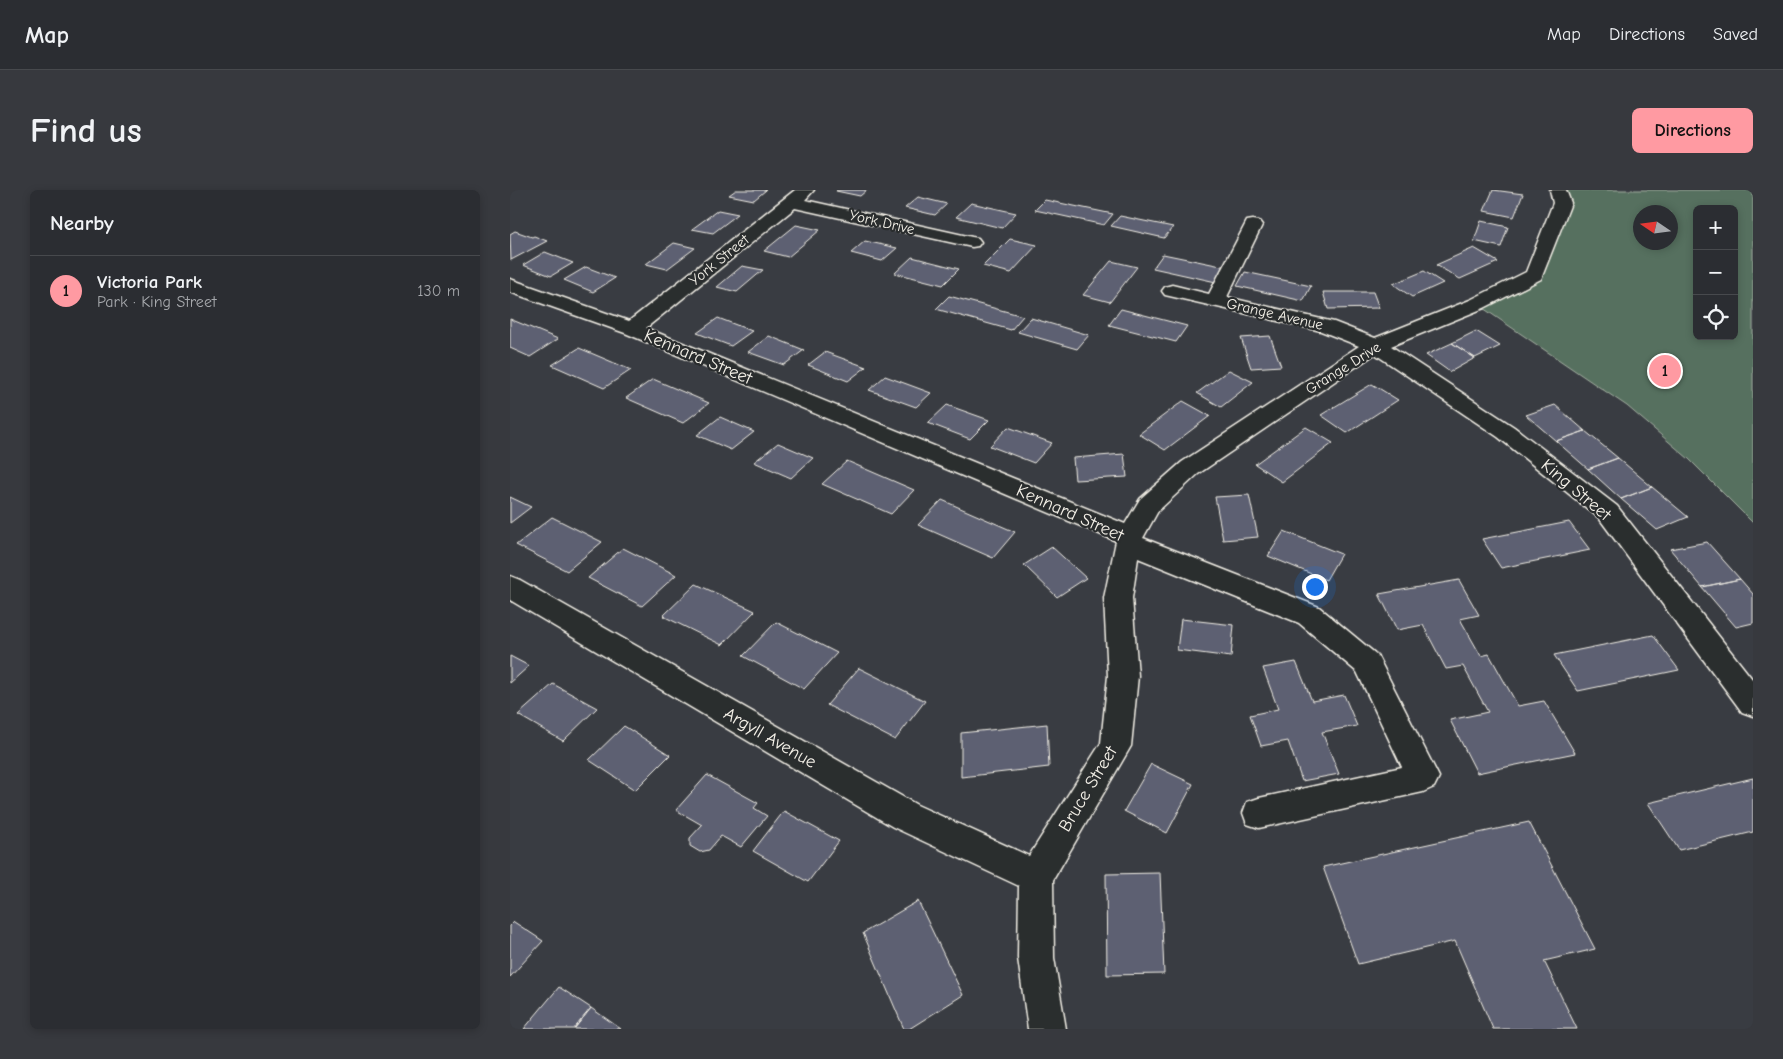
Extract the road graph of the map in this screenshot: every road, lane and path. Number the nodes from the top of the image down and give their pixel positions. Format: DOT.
graph roads {
  1 [pos="806,190"];
  2 [pos="1558,190"];
  3 [pos="792,202"];
  4 [pos="1253,225"];
  5 [pos="972,242"];
  6 [pos="510,285"];
  7 [pos="1172,291"];
  8 [pos="1216,300"];
  9 [pos="632,330"];
  10 [pos="1375,345"];
  11 [pos="1130,540"];
  12 [pos="510,587"];
  13 [pos="1753,703"];
  14 [pos="1259,813"];
  15 [pos="1036,876"];
  16 [pos="1047,1029"];
  1 -- 3 [label="street, York Street"];
  2 -- 10 [label="street, Grange Drive"];
  3 -- 5 [label="street, York Drive"];
  3 -- 9 [label="street, York Street"];
  4 -- 8 [label="street"];
  6 -- 9 [label="street, Kennard Street"];
  7 -- 8 [label="street, Grange Avenue"];
  8 -- 10 [label="street, Grange Avenue"];
  9 -- 11 [label="street, Kennard Street"];
  10 -- 11 [label="street, Grange Drive"];
  10 -- 13 [label="street, King Street"];
  11 -- 14 [label="street, Kennard Street"];
  11 -- 15 [label="street, Bruce Street"];
  12 -- 15 [label="street, Argyll Avenue"];
  15 -- 16 [label="street"];
}
